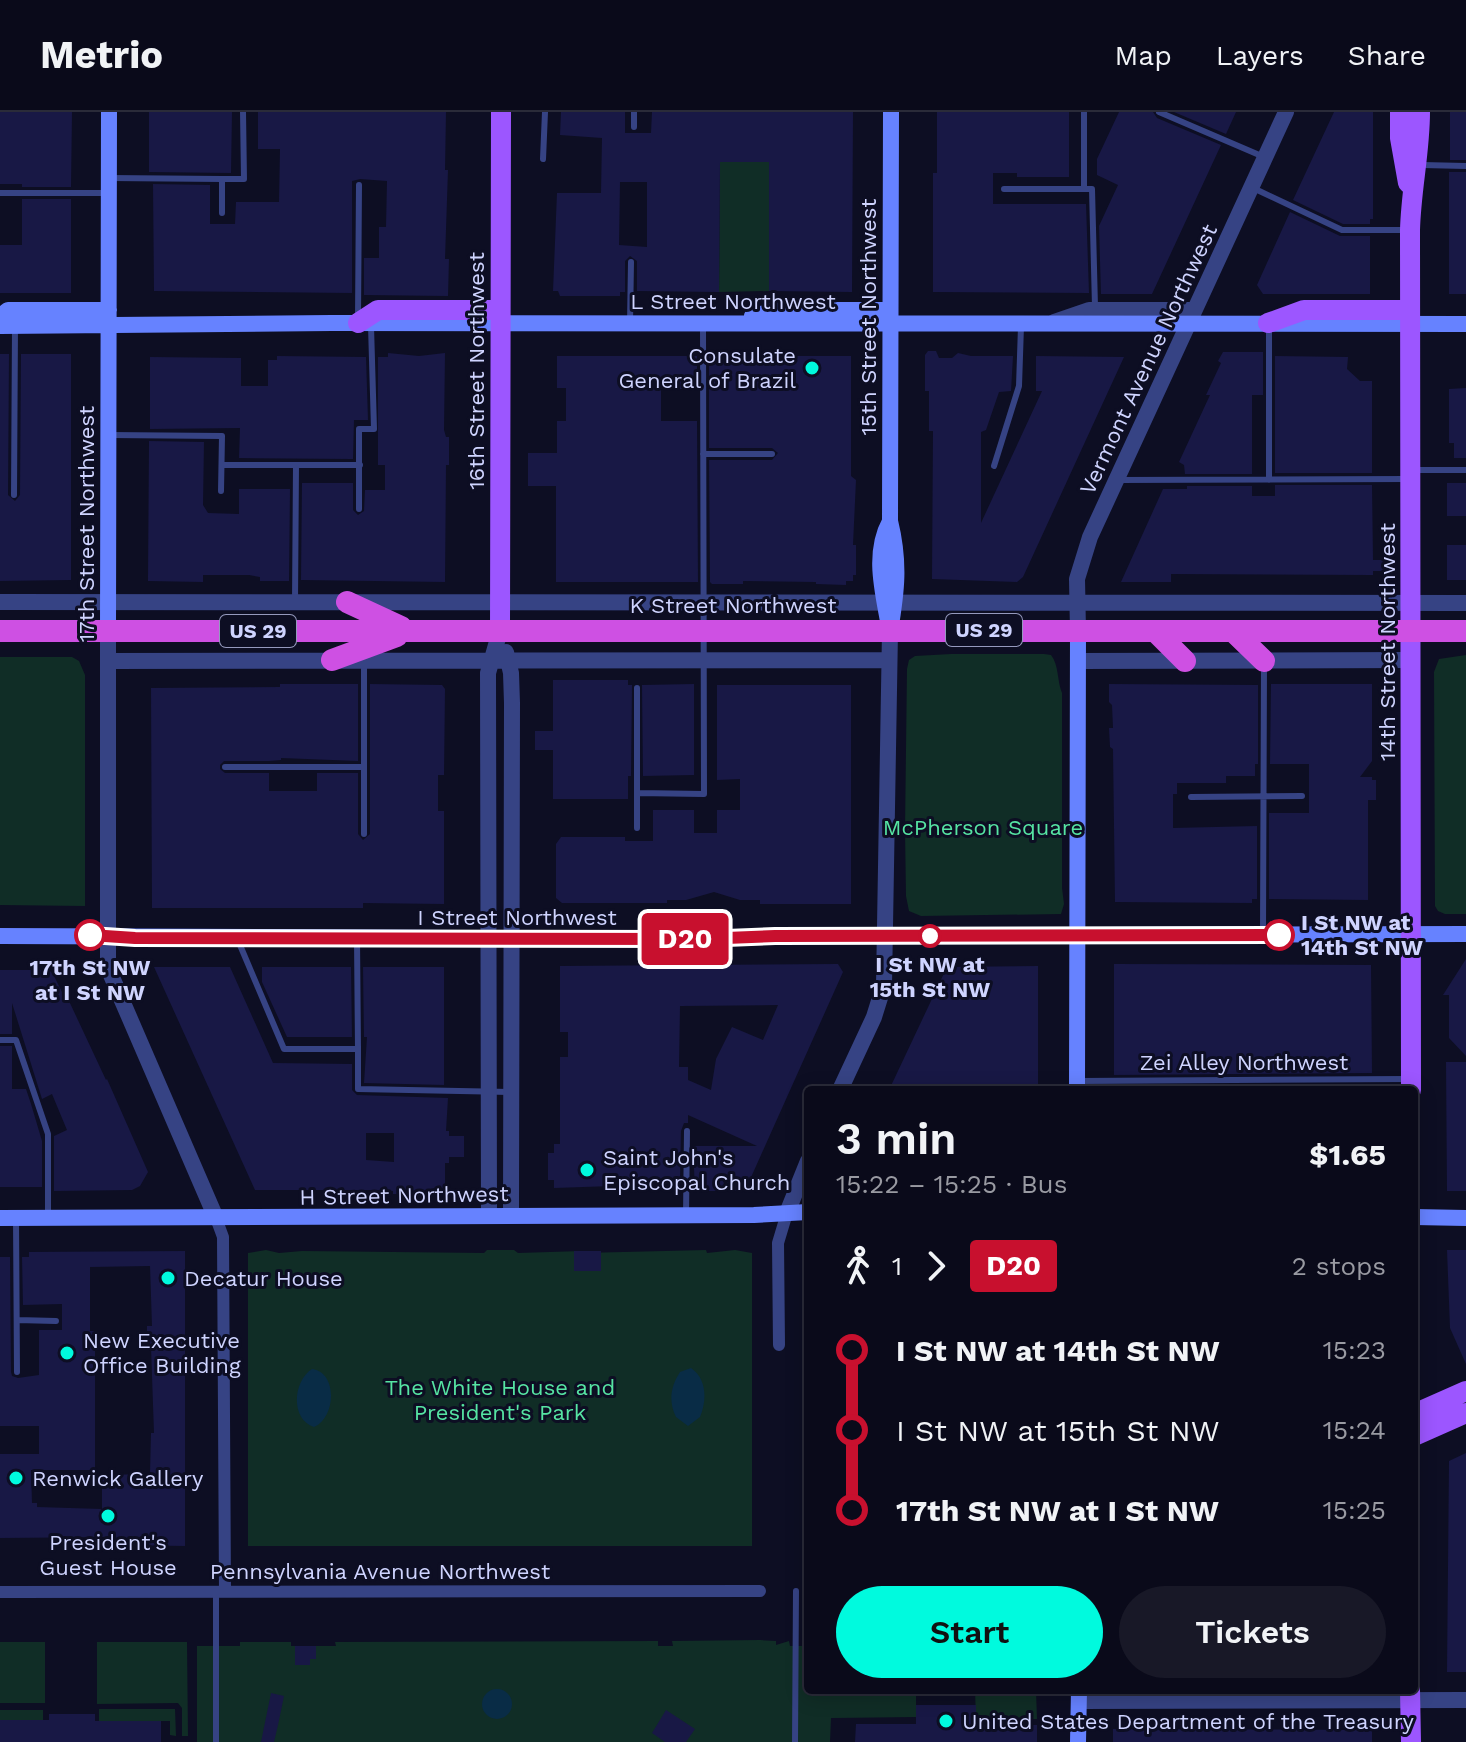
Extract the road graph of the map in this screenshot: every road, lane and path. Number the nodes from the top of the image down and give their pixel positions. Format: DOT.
graph roads {
  1 [pos="109,112"];
  2 [pos="243,112"];
  3 [pos="501,112"];
  4 [pos="545,112"];
  5 [pos="634,112"];
  6 [pos="891,112"];
  7 [pos="1084,112"];
  8 [pos="1159,112"];
  9 [pos="1286,112"];
  10 [pos="1400,112"];
  11 [pos="1420,112"];
  12 [pos="634,127"];
  13 [pos="1264,157"];
  14 [pos="543,159"];
  15 [pos="1416,165"];
  16 [pos="1466,166"];
  17 [pos="222,179"];
  18 [pos="359,185"];
  19 [pos="109,186"];
  20 [pos="1250,187"];
  21 [pos="1004,189"];
  22 [pos="1084,189"];
  23 [pos="0,193"];
  24 [pos="1411,195"];
  25 [pos="222,213"];
  26 [pos="1410,230"];
  27 [pos="631,262"];
  28 [pos="0,316"];
  29 [pos="500,317"];
  30 [pos="890,317"];
  31 [pos="1095,317"];
  32 [pos="1191,317"];
  33 [pos="1410,317"];
  34 [pos="109,318"];
  35 [pos="365,323"];
  36 [pos="630,323"];
  37 [pos="703,323"];
  38 [pos="1021,323"];
  39 [pos="1268,323"];
  40 [pos="1466,324"];
  41 [pos="7,326"];
  42 [pos="108,435"];
  43 [pos="703,454"];
  44 [pos="772,454"];
  45 [pos="222,465"];
  46 [pos="296,465"];
  47 [pos="360,465"];
  48 [pos="994,466"];
  49 [pos="1466,470"];
  50 [pos="1411,475"];
  51 [pos="1117,480"];
  52 [pos="1269,480"];
  53 [pos="221,491"];
  54 [pos="14,495"];
  55 [pos="359,509"];
  56 [pos="0,602"];
  57 [pos="295,602"];
  58 [pos="347,602"];
  59 [pos="108,603"];
  60 [pos="500,603"];
  61 [pos="702,603"];
  62 [pos="890,603"];
  63 [pos="1077,603"];
  64 [pos="1411,603"];
  65 [pos="1466,603"];
  66 [pos="0,631"];
  67 [pos="409,631"];
  68 [pos="500,631"];
  69 [pos="890,631"];
  70 [pos="1078,631"];
  71 [pos="1233,631"];
  72 [pos="1411,631"];
  73 [pos="1466,631"];
  74 [pos="108,632"];
  75 [pos="703,632"];
  76 [pos="1156,632"];
  77 [pos="703,659"];
  78 [pos="332,660"];
  79 [pos="364,660"];
  80 [pos="500,660"];
  81 [pos="889,660"];
  82 [pos="1411,660"];
  83 [pos="108,661"];
  84 [pos="1079,661"];
  85 [pos="1185,661"];
  86 [pos="1264,661"];
  87 [pos="637,688"];
  88 [pos="225,767"];
  89 [pos="364,767"];
  90 [pos="637,793"];
  91 [pos="1264,796"];
  92 [pos="1302,796"];
  93 [pos="1191,797"];
  94 [pos="637,828"];
  95 [pos="364,834"];
  96 [pos="1411,934"];
  97 [pos="1466,934"];
  98 [pos="1077,935"];
  99 [pos="1263,935"];
  100 [pos="0,936"];
  101 [pos="107,936"];
  102 [pos="887,936"];
  103 [pos="237,938"];
  104 [pos="357,938"];
  105 [pos="488,939"];
  106 [pos="510,939"];
  107 [pos="0,1040"];
  108 [pos="358,1049"];
  109 [pos="1411,1084"];
  110 [pos="1077,1085"];
  111 [pos="842,1086"];
  112 [pos="487,1092"];
  113 [pos="511,1092"];
  114 [pos="687,1131"];
  115 [pos="804,1171"];
  116 [pos="804,1212"];
  117 [pos="787,1213"];
  118 [pos="489,1215"];
  119 [pos="511,1215"];
  120 [pos="686,1215"];
  121 [pos="1418,1217"];
  122 [pos="8,1218"];
  123 [pos="48,1218"];
  124 [pos="216,1218"];
  125 [pos="1466,1218"];
  126 [pos="17,1320"];
  127 [pos="56,1321"];
  128 [pos="779,1345"];
  129 [pos="17,1372"];
  130 [pos="1466,1391"];
  131 [pos="1418,1412"];
  132 [pos="1466,1413"];
  133 [pos="1418,1434"];
  134 [pos="760,1591"];
  135 [pos="796,1591"];
  136 [pos="0,1592"];
  137 [pos="220,1592"];
  138 [pos="1079,1695"];
  139 [pos="1410,1695"];
  140 [pos="1466,1700"];
  141 [pos="216,1742"];
  142 [pos="795,1742"];
  143 [pos="1078,1742"];
  144 [pos="1411,1742"];
  1 -- 19 [label="main road, 17th Street Northwest"];
  2 -- 17 [label="lane"];
  3 -- 29 [label="main road, 16th Street Northwest"];
  4 -- 14 [label="lane"];
  5 -- 12 [label="lane"];
  6 -- 30 [label="main road, 15th Street Northwest"];
  7 -- 22 [label="lane"];
  8 -- 13 [label="lane"];
  9 -- 13 [label="street, Vermont Avenue Northwest"];
  10 -- 24 [label="main road, 14th Street Northwest"];
  11 -- 15 [label="main road, 14th Street Northwest"];
  13 -- 20 [label="street, Vermont Avenue Northwest"];
  15 -- 16 [label="lane"];
  15 -- 24 [label="main road, 14th Street Northwest"];
  17 -- 19 [label="lane"];
  17 -- 25 [label="lane"];
  18 -- 35 [label="lane"];
  19 -- 23 [label="lane"];
  19 -- 34 [label="main road, 17th Street Northwest"];
  20 -- 26 [label="lane"];
  20 -- 32 [label="street, Vermont Avenue Northwest"];
  21 -- 22 [label="lane"];
  22 -- 31 [label="lane"];
  24 -- 26 [label="main road, 14th Street Northwest"];
  26 -- 33 [label="main road, 14th Street Northwest"];
  27 -- 36 [label="lane"];
  28 -- 34 [label="main road"];
  29 -- 35 [label="main road"];
  29 -- 36 [label="main road, L Street Northwest"];
  29 -- 60 [label="main road, 16th Street Northwest"];
  30 -- 37 [label="main road, L Street Northwest"];
  30 -- 38 [label="main road, L Street Northwest"];
  30 -- 62 [label="main road, 15th Street Northwest"];
  31 -- 32 [label="main road, L Street Northwest"];
  31 -- 38 [label="main road, L Street Northwest"];
  32 -- 39 [label="main road, L Street Northwest"];
  32 -- 51 [label="street, Vermont Avenue Northwest"];
  33 -- 39 [label="main road"];
  33 -- 40 [label="main road"];
  33 -- 50 [label="main road, 14th Street Northwest"];
  34 -- 35 [label="main road"];
  34 -- 41 [label="main road"];
  34 -- 42 [label="main road, 17th Street Northwest"];
  35 -- 47 [label="lane"];
  36 -- 37 [label="main road, L Street Northwest"];
  37 -- 43 [label="lane"];
  38 -- 48 [label="lane"];
  39 -- 52 [label="lane"];
  41 -- 54 [label="lane"];
  42 -- 45 [label="lane"];
  42 -- 59 [label="main road, 17th Street Northwest"];
  43 -- 44 [label="lane"];
  43 -- 61 [label="lane"];
  45 -- 46 [label="lane"];
  45 -- 53 [label="lane"];
  46 -- 47 [label="lane"];
  46 -- 57 [label="lane"];
  47 -- 55 [label="lane"];
  49 -- 50 [label="lane"];
  50 -- 52 [label="lane"];
  50 -- 64 [label="main road, 14th Street Northwest"];
  51 -- 52 [label="lane"];
  51 -- 63 [label="street, Vermont Avenue Northwest"];
  56 -- 59 [label="street, K Street Northwest"];
  57 -- 58 [label="street, K Street Northwest"];
  57 -- 59 [label="street, K Street Northwest"];
  58 -- 60 [label="street, K Street Northwest"];
  58 -- 67 [label="highway"];
  59 -- 74 [label="main road, 17th Street Northwest"];
  60 -- 61 [label="street, K Street Northwest"];
  60 -- 68 [label="main road, 16th Street Northwest"];
  61 -- 62 [label="street, K Street Northwest"];
  61 -- 75 [label="lane"];
  62 -- 63 [label="street, K Street Northwest"];
  62 -- 69 [label="main road, 15th Street Northwest"];
  63 -- 64 [label="street, K Street Northwest"];
  63 -- 70 [label="street, Vermont Avenue Northwest"];
  64 -- 65 [label="street, K Street Northwest"];
  64 -- 72 [label="main road, 14th Street Northwest"];
  66 -- 74 [label="highway, K Street Northwest / US 29"];
  67 -- 68 [label="highway, K Street Northwest / US 29"];
  67 -- 74 [label="highway, K Street Northwest / US 29"];
  67 -- 78 [label="highway"];
  68 -- 75 [label="highway, K Street Northwest / US 29"];
  68 -- 80 [label="street, 16th Street Northwest"];
  69 -- 70 [label="highway, K Street Northwest / US 29"];
  69 -- 75 [label="highway, K Street Northwest / US 29"];
  69 -- 81 [label="street, 15th Street Northwest"];
  70 -- 76 [label="highway, K Street Northwest / US 29"];
  70 -- 84 [label="main road"];
  71 -- 72 [label="highway, K Street Northwest / US 29"];
  71 -- 76 [label="highway, K Street Northwest / US 29"];
  71 -- 86 [label="highway"];
  72 -- 73 [label="highway, K Street Northwest / US 29"];
  72 -- 82 [label="main road, 14th Street Northwest"];
  74 -- 83 [label="street, 17th Street Northwest"];
  75 -- 77 [label="lane"];
  76 -- 85 [label="highway"];
  77 -- 80 [label="street"];
  77 -- 81 [label="street"];
  77 -- 90 [label="lane"];
  78 -- 79 [label="street"];
  78 -- 83 [label="street"];
  79 -- 80 [label="street"];
  79 -- 89 [label="lane"];
  80 -- 105 [label="street, 16th Street Northwest"];
  80 -- 106 [label="street, 16th Street Northwest"];
  81 -- 102 [label="street, 15th Street Northwest"];
  82 -- 86 [label="street"];
  82 -- 96 [label="main road, 14th Street Northwest"];
  83 -- 101 [label="street, 17th Street Northwest"];
  84 -- 85 [label="street"];
  84 -- 98 [label="main road"];
  85 -- 86 [label="street"];
  86 -- 91 [label="lane"];
  87 -- 90 [label="lane"];
  88 -- 89 [label="lane"];
  89 -- 95 [label="lane"];
  90 -- 94 [label="lane"];
  91 -- 92 [label="lane"];
  91 -- 93 [label="lane"];
  91 -- 99 [label="lane"];
  96 -- 97 [label="main road, I Street Northwest"];
  96 -- 99 [label="main road, I Street Northwest"];
  96 -- 109 [label="main road, 14th Street Northwest"];
  98 -- 99 [label="main road, I Street Northwest"];
  98 -- 102 [label="main road, I Street Northwest"];
  98 -- 110 [label="main road"];
  100 -- 101 [label="main road, I Street Northwest"];
  101 -- 103 [label="main road, I Street Northwest"];
  101 -- 124 [label="street, 17th Street Northwest"];
  102 -- 106 [label="main road, I Street Northwest"];
  102 -- 111 [label="street"];
  103 -- 104 [label="main road, I Street Northwest"];
  103 -- 108 [label="lane"];
  104 -- 105 [label="main road, I Street Northwest"];
  104 -- 108 [label="lane"];
  105 -- 106 [label="main road, I Street Northwest"];
  105 -- 112 [label="street, 16th Street Northwest"];
  106 -- 113 [label="street, 16th Street Northwest"];
  107 -- 123 [label="lane"];
  108 -- 112 [label="lane"];
  109 -- 110 [label="lane, Zei Alley Northwest"];
  112 -- 113 [label="lane"];
  112 -- 118 [label="street, 16th Street Northwest"];
  113 -- 119 [label="street, 16th Street Northwest"];
  114 -- 120 [label="lane"];
  115 -- 117 [label="street"];
  116 -- 117 [label="main road, H Street Northwest"];
  117 -- 120 [label="main road, H Street Northwest"];
  117 -- 128 [label="street"];
  118 -- 119 [label="main road, H Street Northwest"];
  118 -- 124 [label="main road, H Street Northwest"];
  119 -- 120 [label="main road, H Street Northwest"];
  121 -- 125 [label="main road"];
  122 -- 123 [label="main road, H Street Northwest"];
  122 -- 126 [label="lane"];
  123 -- 124 [label="main road, H Street Northwest"];
  124 -- 137 [label="street"];
  126 -- 127 [label="lane"];
  126 -- 129 [label="lane"];
  130 -- 131 [label="main road"];
  132 -- 133 [label="main road"];
  134 -- 137 [label="street, Pennsylvania Avenue Northwest"];
  135 -- 142 [label="lane"];
  136 -- 137 [label="street, Pennsylvania Avenue Northwest"];
  137 -- 141 [label="lane"];
  138 -- 139 [label="street"];
  138 -- 143 [label="main road"];
  139 -- 140 [label="street"];
  139 -- 144 [label="main road"];
}
